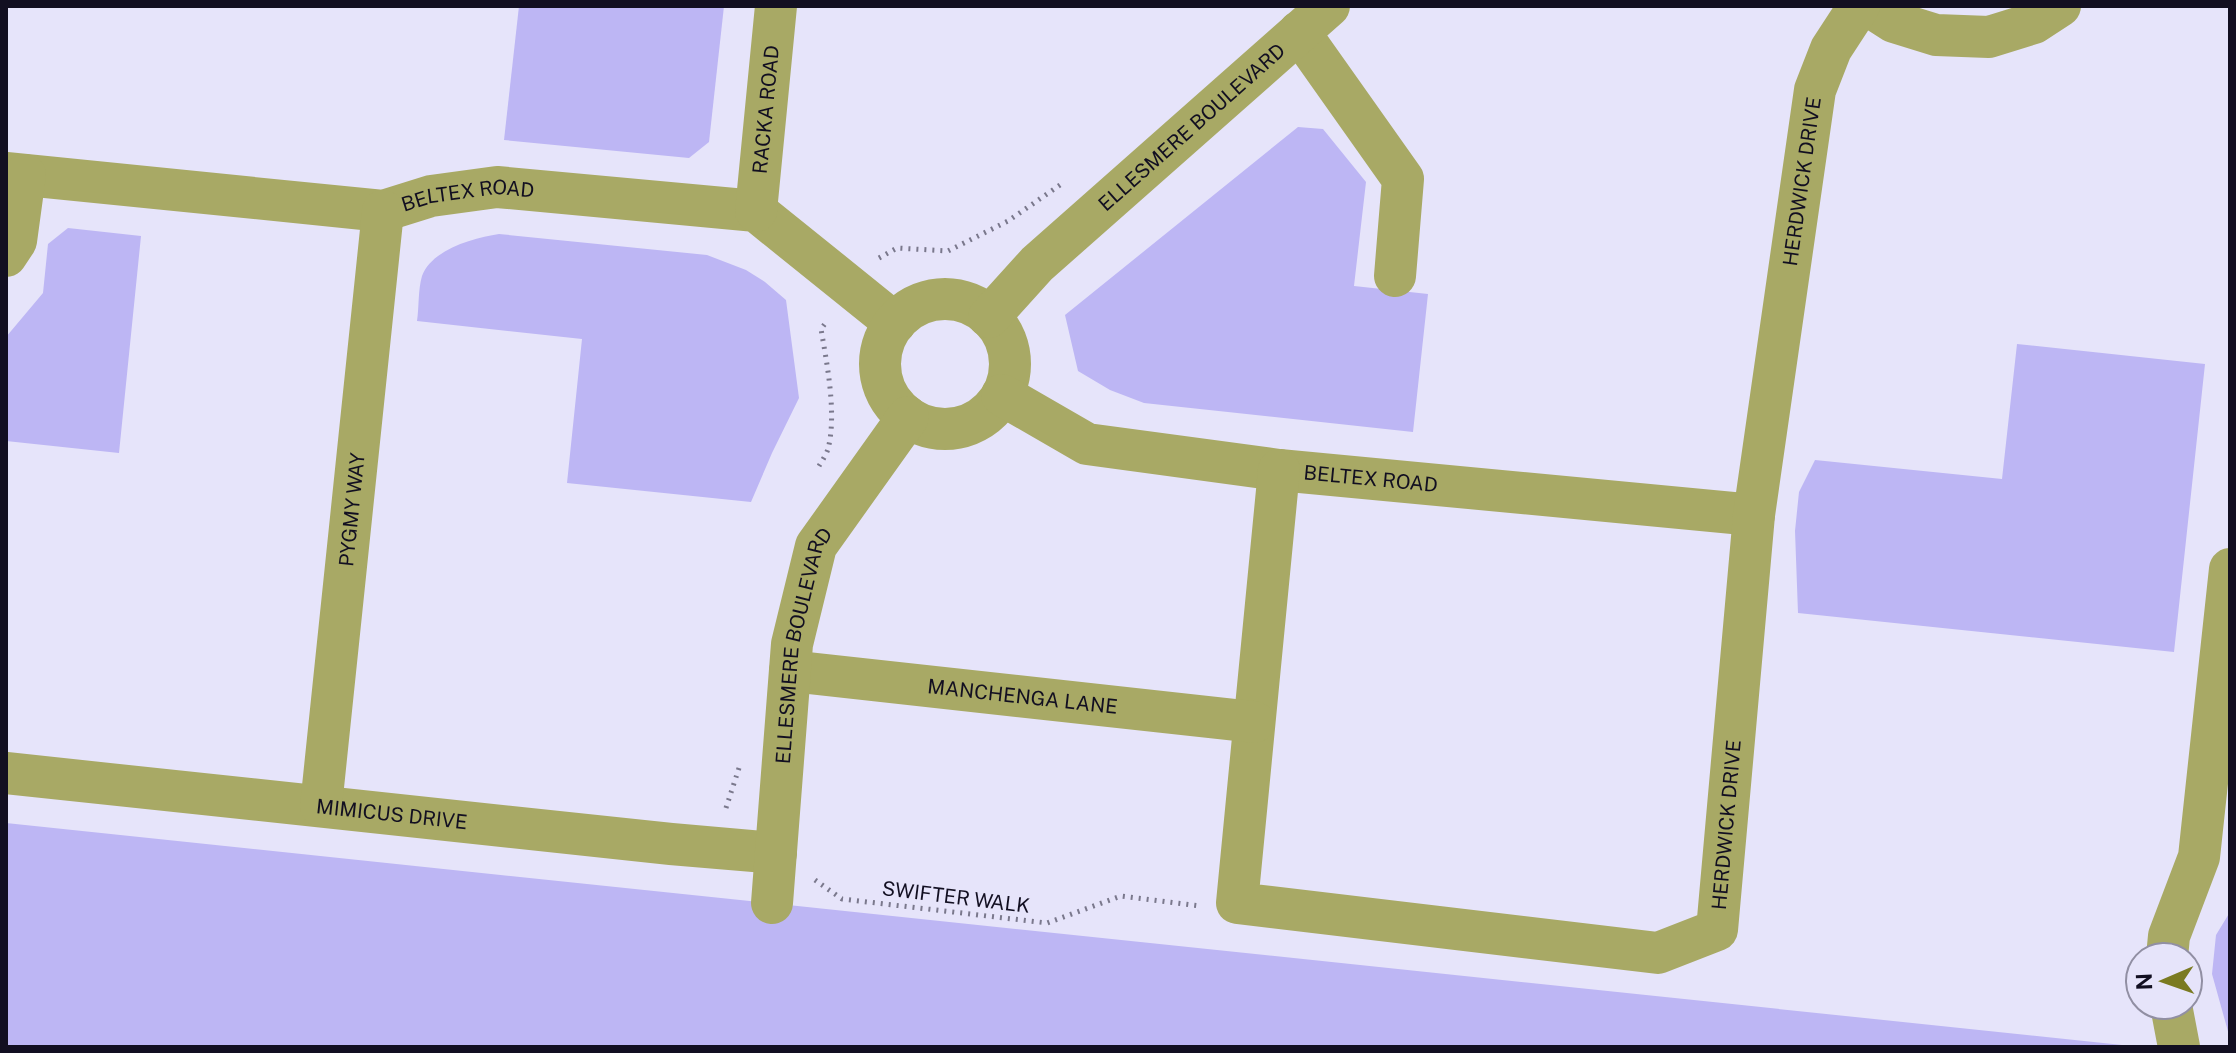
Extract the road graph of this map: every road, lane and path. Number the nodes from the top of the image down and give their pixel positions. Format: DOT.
graph roads {
  1 [pos="776,6"];
  2 [pos="1859,6"];
  3 [pos="1869,6"];
  4 [pos="2060,6"];
  5 [pos="1314,19"];
  6 [pos="16,174"];
  7 [pos="383,211"];
  8 [pos="756,211"];
  9 [pos="6,256"];
  10 [pos="1395,276"];
  11 [pos="986,314"];
  12 [pos="895,323"];
  13 [pos="1002,395"];
  14 [pos="908,417"];
  15 [pos="1279,470"];
  16 [pos="1754,515"];
  17 [pos="2230,569"];
  18 [pos="790,671"];
  19 [pos="1254,722"];
  20 [pos="6,773"];
  21 [pos="321,806"];
  22 [pos="776,853"];
  23 [pos="772,903"];
  24 [pos="1237,903"];
  25 [pos="2169,941"];
  26 [pos="2174,1021"];
  27 [pos="2179,1047"];
  1 -- 8 [label="street, RACKA ROAD"];
  2 -- 16 [label="street, HERDWICK DRIVE"];
  3 -- 4 [label="street"];
  5 -- 10 [label="street"];
  5 -- 11 [label="street, ELLESMERE BOULEVARD"];
  6 -- 7 [label="street, BELTEX ROAD"];
  6 -- 9 [label="street"];
  7 -- 8 [label="street, BELTEX ROAD"];
  7 -- 21 [label="street, PYGMY WAY"];
  8 -- 12 [label="street"];
  11 -- 12 [label="street"];
  11 -- 13 [label="street"];
  12 -- 14 [label="street"];
  13 -- 14 [label="street"];
  13 -- 15 [label="street, BELTEX ROAD"];
  14 -- 18 [label="street, ELLESMERE BOULEVARD"];
  15 -- 16 [label="street, BELTEX ROAD"];
  15 -- 19 [label="street"];
  16 -- 24 [label="street, HERDWICK DRIVE"];
  17 -- 25 [label="street"];
  18 -- 19 [label="street, MANCHENGA LANE"];
  18 -- 22 [label="street, ELLESMERE BOULEVARD"];
  19 -- 24 [label="street"];
  20 -- 21 [label="street, MIMICUS DRIVE"];
  21 -- 22 [label="street, MIMICUS DRIVE"];
  22 -- 23 [label="street, ELLESMERE BOULEVARD"];
  22 -- 24 [label="path, SWIFTER WALK"];
  26 -- 27 [label="street"];
}
